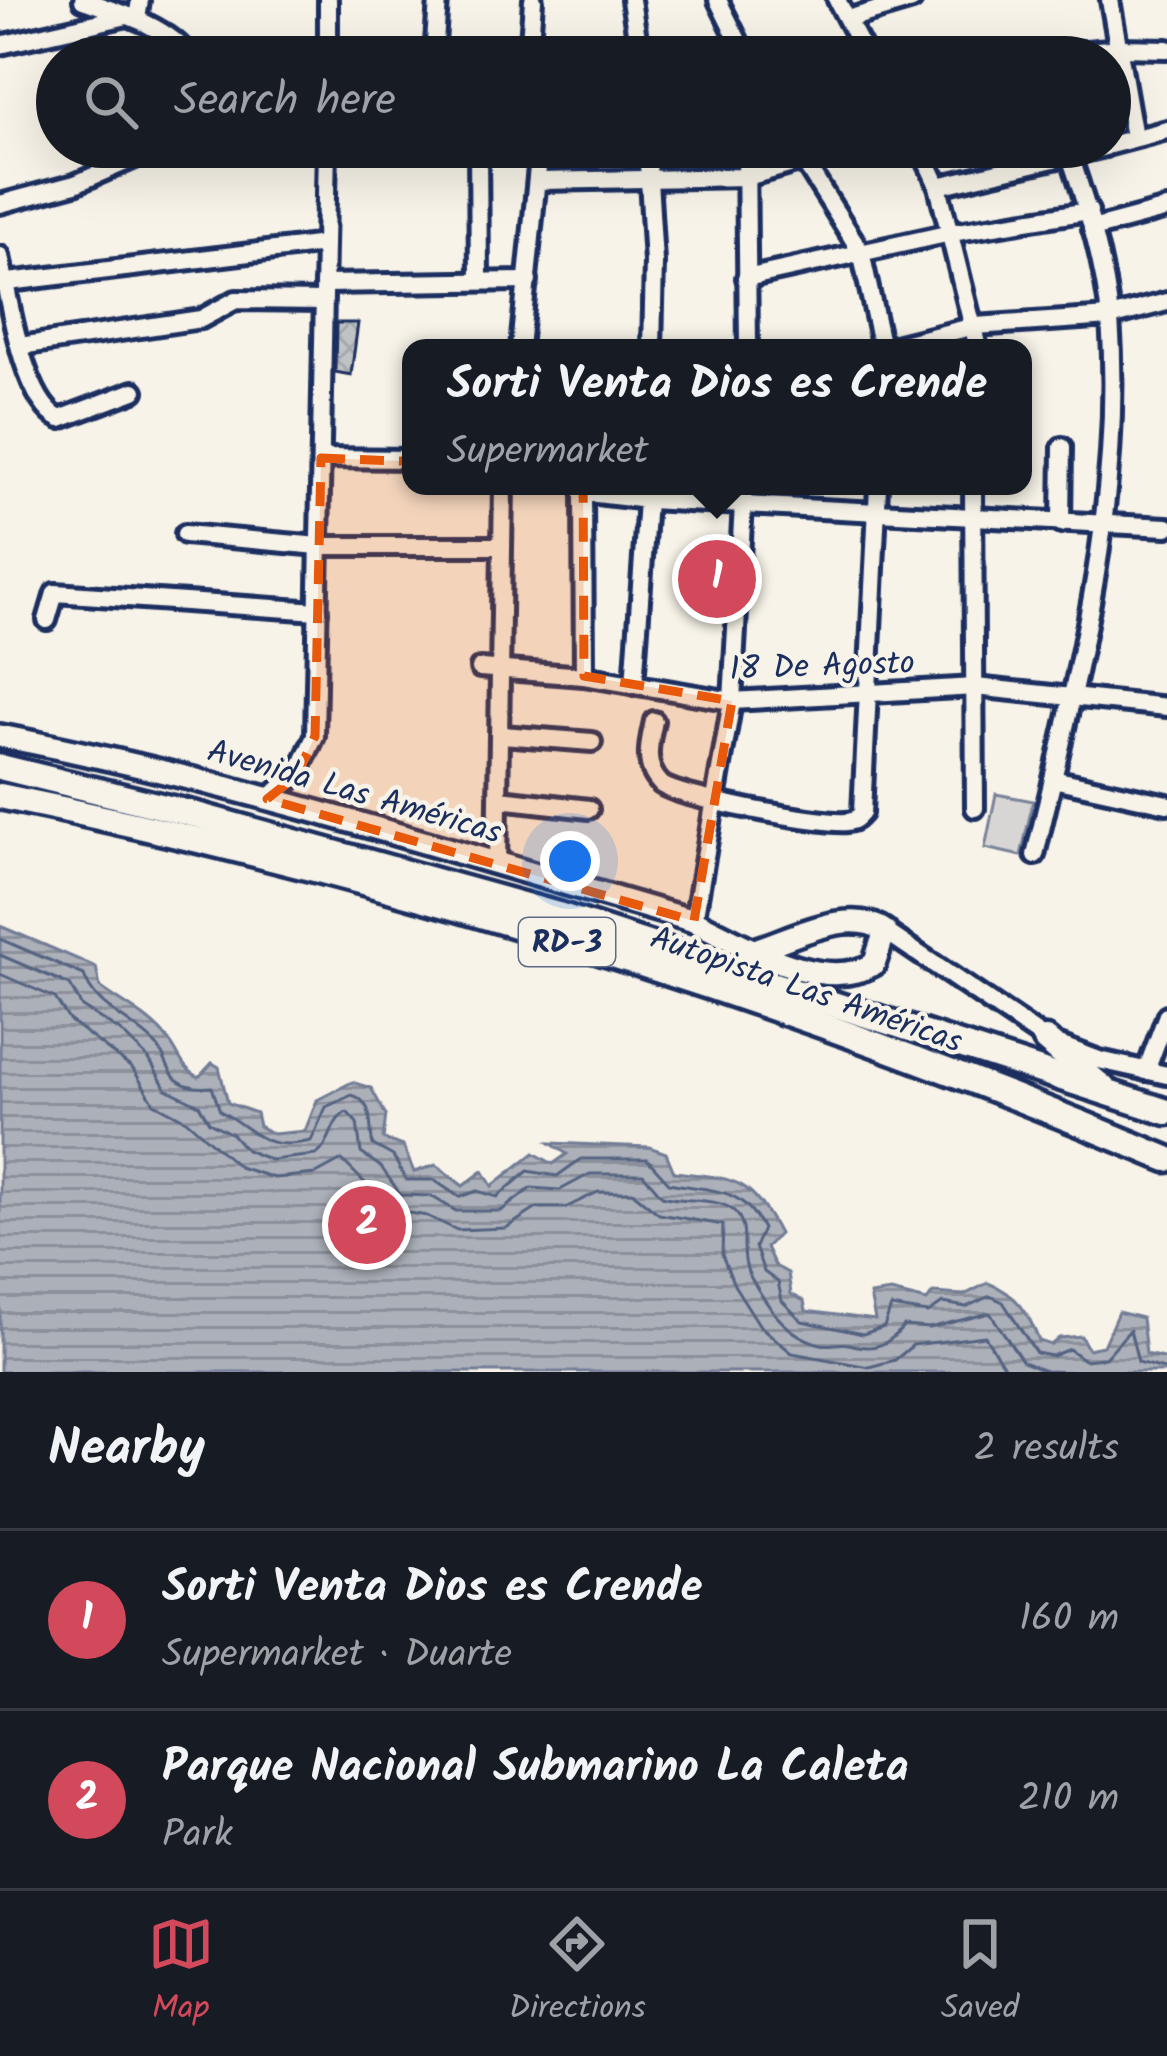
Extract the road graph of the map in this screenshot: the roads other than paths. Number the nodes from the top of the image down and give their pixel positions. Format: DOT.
graph roads {
  1 [pos="83,0"];
  2 [pos="140,0"];
  3 [pos="328,0"];
  4 [pos="438,0"];
  5 [pos="533,0"];
  6 [pos="631,0"];
  7 [pos="718,0"];
  8 [pos="837,0"];
  9 [pos="912,0"];
  10 [pos="1110,0"];
  11 [pos="132,18"];
  12 [pos="848,19"];
  13 [pos="44,36"];
  14 [pos="167,36"];
  15 [pos="328,36"];
  16 [pos="435,36"];
  17 [pos="530,36"];
  18 [pos="637,36"];
  19 [pos="736,36"];
  20 [pos="856,36"];
  21 [pos="1118,36"];
  22 [pos="36,38"];
  23 [pos="0,45"];
  24 [pos="1131,48"];
  25 [pos="1167,50"];
  26 [pos="1131,116"];
  27 [pos="1167,130"];
  28 [pos="1134,137"];
  29 [pos="1131,138"];
  30 [pos="112,168"];
  31 [pos="327,168"];
  32 [pos="478,168"];
  33 [pos="540,168"];
  34 [pos="648,168"];
  35 [pos="747,168"];
  36 [pos="767,168"];
  37 [pos="808,168"];
  38 [pos="930,168"];
  39 [pos="1024,168"];
  40 [pos="1075,168"];
  41 [pos="747,177"];
  42 [pos="648,180"];
  43 [pos="540,181"];
  44 [pos="938,186"];
  45 [pos="0,204"];
  46 [pos="1167,209"];
  47 [pos="1090,220"];
  48 [pos="951,233"];
  49 [pos="326,244"];
  50 [pos="861,252"];
  51 [pos="0,256"];
  52 [pos="746,278"];
  53 [pos="479,279"];
  54 [pos="528,281"];
  55 [pos="3,283"];
  56 [pos="324,293"];
  57 [pos="1167,302"];
  58 [pos="1110,316"];
  59 [pos="975,326"];
  60 [pos="521,339"];
  61 [pos="652,339"];
  62 [pos="748,339"];
  63 [pos="882,339"];
  64 [pos="921,339"];
  65 [pos="977,339"];
  66 [pos="20,346"];
  67 [pos="134,391"];
  68 [pos="1062,447"];
  69 [pos="321,458"];
  70 [pos="402,459"];
  71 [pos="503,495"];
  72 [pos="583,495"];
  73 [pos="648,495"];
  74 [pos="663,495"];
  75 [pos="744,495"];
  76 [pos="878,495"];
  77 [pos="973,495"];
  78 [pos="744,506"];
  79 [pos="878,514"];
  80 [pos="971,519"];
  81 [pos="1061,523"];
  82 [pos="1103,525"];
  83 [pos="1167,527"];
  84 [pos="185,534"];
  85 [pos="320,546"];
  86 [pos="501,546"];
  87 [pos="318,611"];
  88 [pos="47,620"];
  89 [pos="480,668"];
  90 [pos="504,668"];
  91 [pos="584,676"];
  92 [pos="634,686"];
  93 [pos="975,686"];
  94 [pos="867,692"];
  95 [pos="1072,699"];
  96 [pos="732,701"];
  97 [pos="1167,707"];
  98 [pos="654,721"];
  99 [pos="502,735"];
  100 [pos="0,736"];
  101 [pos="592,742"];
  102 [pos="0,767"];
  103 [pos="1053,778"];
  104 [pos="0,796"];
  105 [pos="267,799"];
  106 [pos="500,800"];
  107 [pos="716,800"];
  108 [pos="1167,804"];
  109 [pos="975,808"];
  110 [pos="589,809"];
  111 [pos="1035,855"];
  112 [pos="497,865"];
  113 [pos="694,921"];
  114 [pos="885,931"];
  115 [pos="755,950"];
  116 [pos="1167,1015"];
  117 [pos="1046,1040"];
  118 [pos="1147,1071"];
  119 [pos="1167,1075"];
  120 [pos="1114,1098"];
  121 [pos="1167,1112"];
  122 [pos="1167,1159"];
  1 -- 11 [label="street"];
  2 -- 11 [label="street"];
  3 -- 15 [label="street"];
  4 -- 16 [label="street"];
  5 -- 17 [label="street"];
  6 -- 18 [label="street"];
  7 -- 19 [label="street"];
  8 -- 12 [label="street"];
  9 -- 12 [label="street"];
  10 -- 21 [label="street"];
  11 -- 13 [label="street"];
  11 -- 14 [label="street"];
  12 -- 20 [label="street"];
  22 -- 23 [label="street"];
  24 -- 25 [label="street"];
  26 -- 28 [label="street"];
  27 -- 28 [label="street"];
  28 -- 29 [label="street"];
  30 -- 45 [label="street"];
  31 -- 49 [label="street"];
  32 -- 53 [label="street"];
  33 -- 43 [label="street"];
  34 -- 42 [label="street"];
  35 -- 41 [label="street"];
  36 -- 41 [label="street"];
  37 -- 50 [label="street"];
  38 -- 44 [label="street"];
  39 -- 44 [label="street"];
  40 -- 47 [label="street"];
  41 -- 42 [label="street"];
  41 -- 52 [label="street"];
  42 -- 43 [label="street"];
  42 -- 61 [label="street"];
  43 -- 54 [label="street"];
  44 -- 48 [label="street"];
  46 -- 47 [label="street"];
  47 -- 48 [label="street"];
  47 -- 58 [label="street"];
  48 -- 50 [label="street"];
  48 -- 59 [label="street"];
  49 -- 55 [label="street"];
  49 -- 56 [label="street"];
  50 -- 52 [label="street"];
  50 -- 63 [label="street"];
  51 -- 55 [label="street"];
  52 -- 62 [label="street"];
  53 -- 54 [label="street"];
  53 -- 56 [label="street"];
  54 -- 60 [label="street"];
  55 -- 66 [label="street"];
  56 -- 66 [label="street"];
  56 -- 69 [label="street"];
  57 -- 58 [label="street"];
  58 -- 59 [label="street"];
  58 -- 82 [label="street"];
  59 -- 64 [label="street"];
  59 -- 65 [label="street"];
  66 -- 67 [label="street"];
  68 -- 81 [label="street"];
  69 -- 70 [label="street"];
  69 -- 85 [label="street"];
  71 -- 86 [label="street"];
  72 -- 91 [label="street"];
  73 -- 92 [label="street"];
  74 -- 78 [label="street"];
  75 -- 78 [label="street"];
  76 -- 79 [label="street"];
  77 -- 80 [label="street"];
  78 -- 79 [label="street"];
  78 -- 96 [label="street"];
  79 -- 80 [label="street"];
  79 -- 94 [label="street"];
  80 -- 81 [label="street"];
  80 -- 93 [label="street"];
  81 -- 82 [label="street"];
  82 -- 83 [label="street"];
  82 -- 95 [label="street"];
  84 -- 85 [label="street"];
  85 -- 86 [label="street"];
  85 -- 87 [label="street"];
  86 -- 90 [label="street"];
  87 -- 88 [label="street"];
  87 -- 105 [label="street"];
  89 -- 90 [label="street, 18 De Agosto"];
  90 -- 91 [label="street, 18 De Agosto"];
  90 -- 99 [label="street"];
  91 -- 92 [label="street, 18 De Agosto"];
  92 -- 96 [label="street, 18 De Agosto"];
  93 -- 94 [label="street, 18 De Agosto"];
  93 -- 95 [label="street, 18 De Agosto"];
  93 -- 109 [label="street"];
  94 -- 96 [label="street, 18 De Agosto"];
  94 -- 107 [label="street"];
  95 -- 97 [label="street, 18 De Agosto"];
  95 -- 103 [label="street"];
  96 -- 107 [label="street"];
  98 -- 107 [label="street"];
  99 -- 101 [label="street"];
  99 -- 106 [label="street"];
  100 -- 105 [label="main road, Avenida Las Américas"];
  102 -- 120 [label="highway, Autopista Las Américas / RD-3"];
  103 -- 108 [label="street"];
  103 -- 111 [label="street"];
  104 -- 122 [label="highway, Autopista Las Américas / RD-3"];
  105 -- 112 [label="main road, Avenida Las Américas"];
  106 -- 110 [label="street"];
  106 -- 112 [label="street"];
  107 -- 113 [label="street"];
  112 -- 113 [label="main road, Avenida Las Américas"];
  113 -- 115 [label="main road, Avenida Las Américas"];
  114 -- 115 [label="main road"];
  114 -- 115 [label="main road, Avenida Las Américas"];
  114 -- 117 [label="street"];
  116 -- 118 [label="street"];
  117 -- 118 [label="street"];
  117 -- 120 [label="highway"];
  118 -- 119 [label="street"];
  120 -- 121 [label="highway, Autopista Las Américas / RD-3"];
}
